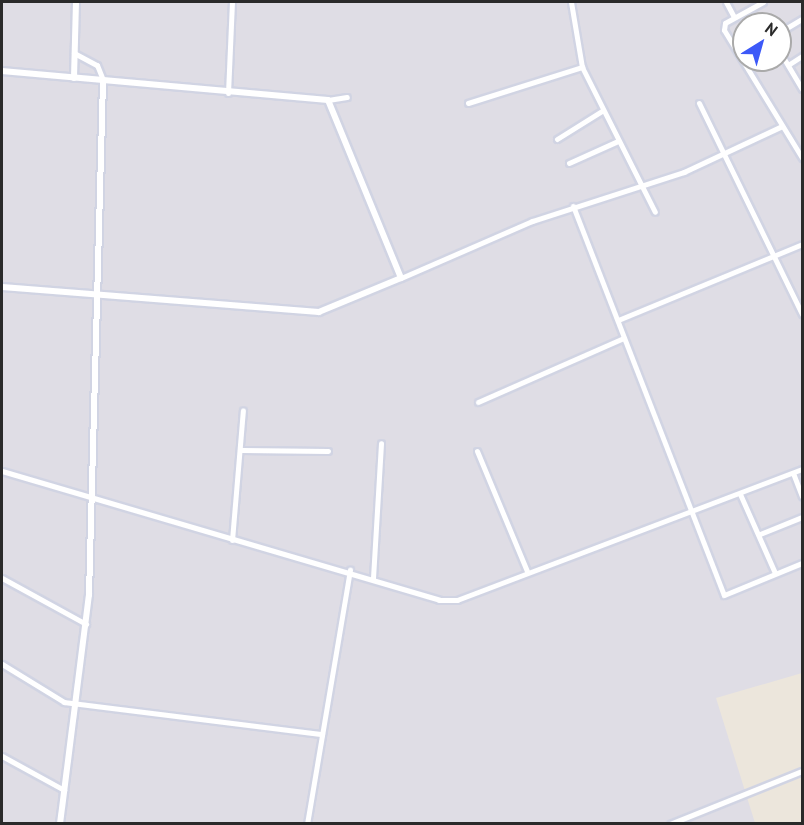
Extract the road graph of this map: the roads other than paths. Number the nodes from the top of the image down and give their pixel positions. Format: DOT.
graph roads {
  1 [pos="76,2"];
  2 [pos="232,2"];
  3 [pos="571,2"];
  4 [pos="763,2"];
  5 [pos="744,12"];
  6 [pos="732,20"];
  7 [pos="732,40"];
  8 [pos="74,53"];
  9 [pos="582,67"];
  10 [pos="2,71"];
  11 [pos="752,72"];
  12 [pos="792,72"];
  13 [pos="74,78"];
  14 [pos="103,80"];
  15 [pos="802,89"];
  16 [pos="228,93"];
  17 [pos="347,97"];
  18 [pos="328,100"];
  19 [pos="468,103"];
  20 [pos="699,103"];
  21 [pos="602,111"];
  22 [pos="782,126"];
  23 [pos="557,139"];
  24 [pos="618,141"];
  25 [pos="722,155"];
  26 [pos="802,158"];
  27 [pos="569,163"];
  28 [pos="641,184"];
  29 [pos="573,206"];
  30 [pos="655,212"];
  31 [pos="802,244"];
  32 [pos="774,257"];
  33 [pos="401,278"];
  34 [pos="2,287"];
  35 [pos="94,296"];
  36 [pos="802,314"];
  37 [pos="618,320"];
  38 [pos="624,338"];
  39 [pos="478,402"];
  40 [pos="243,410"];
  41 [pos="381,443"];
  42 [pos="242,450"];
  43 [pos="328,451"];
  44 [pos="477,451"];
  45 [pos="802,469"];
  46 [pos="2,471"];
  47 [pos="793,473"];
  48 [pos="740,494"];
  49 [pos="802,496"];
  50 [pos="93,500"];
  51 [pos="692,514"];
  52 [pos="802,517"];
  53 [pos="759,534"];
  54 [pos="232,540"];
  55 [pos="802,563"];
  56 [pos="350,570"];
  57 [pos="527,571"];
  58 [pos="775,573"];
  59 [pos="2,578"];
  60 [pos="373,578"];
  61 [pos="86,624"];
  62 [pos="2,664"];
  63 [pos="77,703"];
  64 [pos="322,734"];
  65 [pos="2,756"];
  66 [pos="802,771"];
  67 [pos="64,790"];
  68 [pos="60,824"];
  69 [pos="307,824"];
  70 [pos="670,824"];
  1 -- 8 [label="street"];
  2 -- 16 [label="street"];
  3 -- 9 [label="street"];
  4 -- 5 [label="street"];
  6 -- 7 [label="street"];
  8 -- 13 [label="street"];
  8 -- 14 [label="street"];
  9 -- 19 [label="street"];
  9 -- 21 [label="street"];
  10 -- 13 [label="street"];
  11 -- 22 [label="street"];
  12 -- 15 [label="street"];
  13 -- 14 [label="street"];
  14 -- 16 [label="street"];
  14 -- 35 [label="street"];
  16 -- 18 [label="street"];
  17 -- 18 [label="street"];
  18 -- 33 [label="street"];
  20 -- 25 [label="street"];
  21 -- 23 [label="street"];
  21 -- 24 [label="street"];
  22 -- 25 [label="street"];
  22 -- 26 [label="street"];
  24 -- 27 [label="street"];
  24 -- 28 [label="street"];
  25 -- 28 [label="street"];
  25 -- 32 [label="street"];
  28 -- 29 [label="street"];
  28 -- 30 [label="street"];
  29 -- 33 [label="street"];
  29 -- 37 [label="street"];
  31 -- 32 [label="street"];
  32 -- 36 [label="street"];
  32 -- 37 [label="street"];
  33 -- 35 [label="street"];
  34 -- 35 [label="street"];
  35 -- 50 [label="street"];
  37 -- 38 [label="street"];
  38 -- 39 [label="street"];
  38 -- 51 [label="street"];
  40 -- 42 [label="street"];
  41 -- 60 [label="street"];
  42 -- 43 [label="street"];
  42 -- 54 [label="street"];
  44 -- 57 [label="street"];
  45 -- 47 [label="street"];
  46 -- 50 [label="street"];
  47 -- 48 [label="street"];
  47 -- 49 [label="street"];
  48 -- 51 [label="street"];
  48 -- 53 [label="street"];
  50 -- 54 [label="street"];
  50 -- 61 [label="street"];
  51 -- 57 [label="street"];
  51 -- 58 [label="street"];
  52 -- 53 [label="street"];
  53 -- 58 [label="street"];
  54 -- 56 [label="street"];
  55 -- 58 [label="street"];
  56 -- 60 [label="street"];
  56 -- 64 [label="street"];
  57 -- 60 [label="street"];
  59 -- 61 [label="street"];
  61 -- 63 [label="street"];
  62 -- 63 [label="street"];
  63 -- 64 [label="street"];
  63 -- 67 [label="street"];
  64 -- 69 [label="street"];
  65 -- 67 [label="street"];
  66 -- 70 [label="street"];
  67 -- 68 [label="street"];
}
